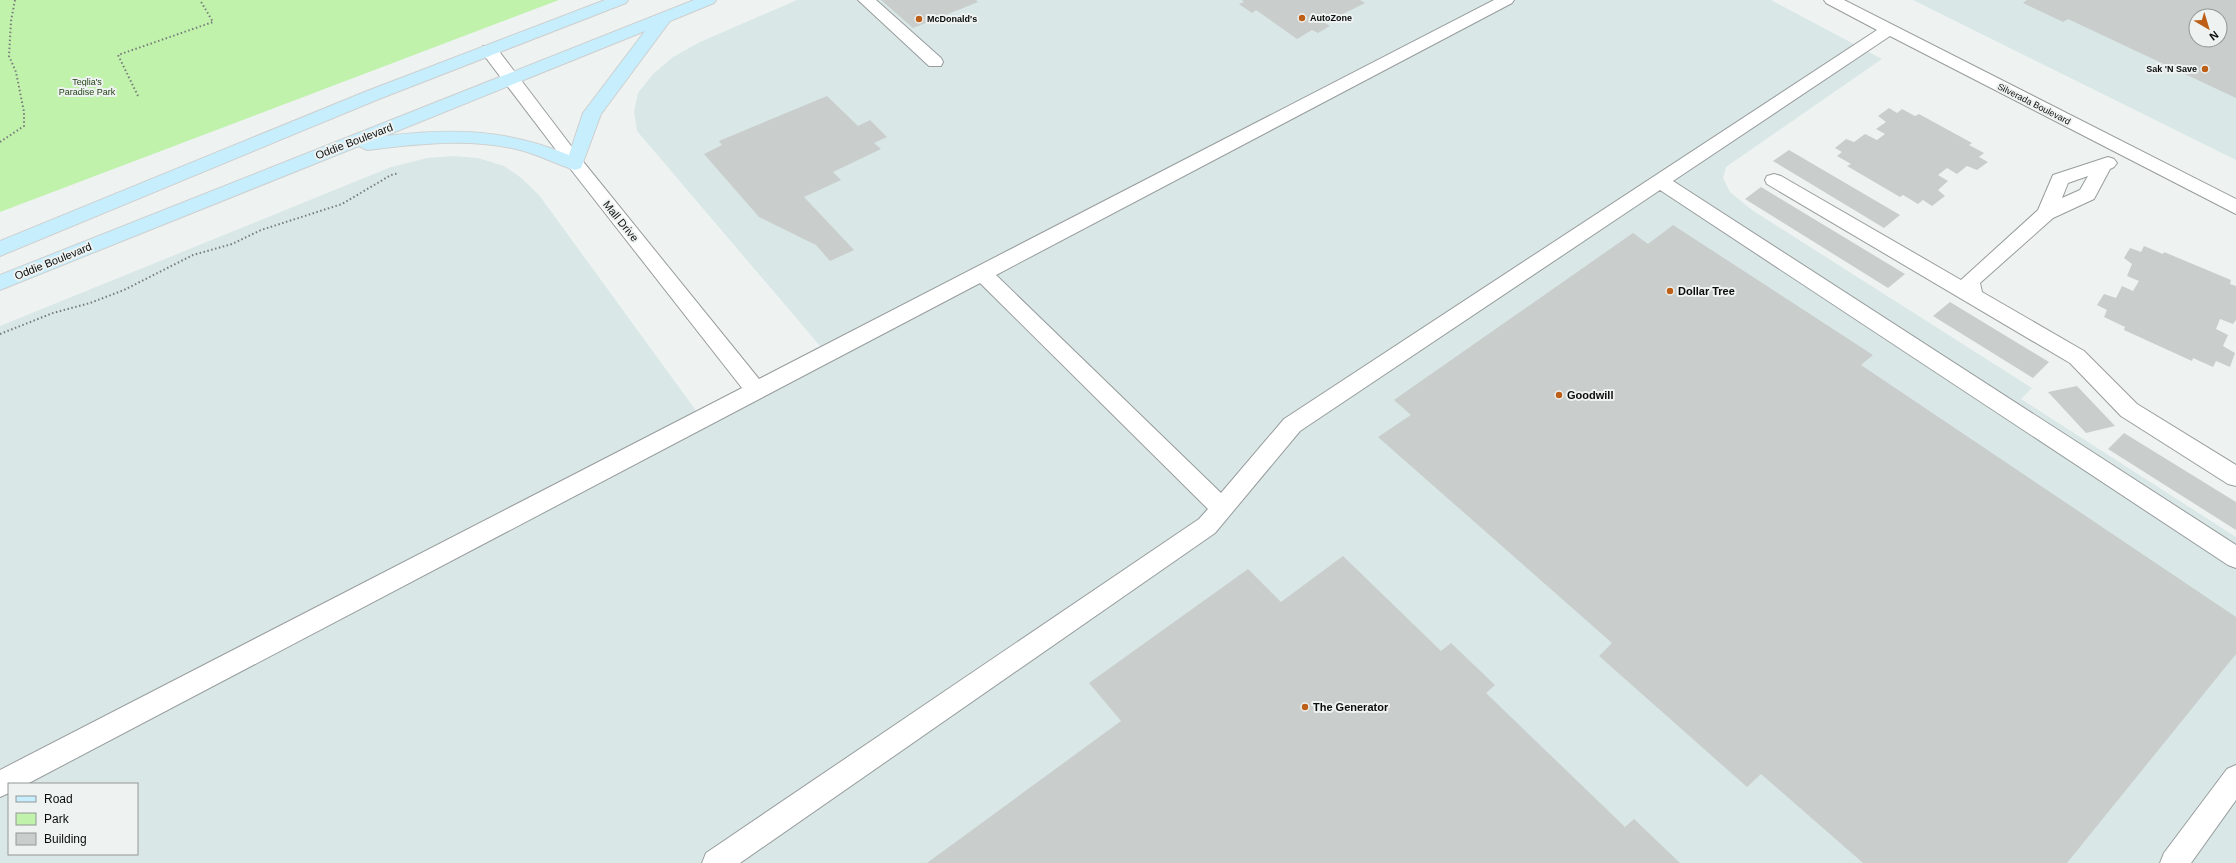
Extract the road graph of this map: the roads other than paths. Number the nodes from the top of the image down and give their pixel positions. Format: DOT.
graph roads {
  1 [pos="620,0"];
  2 [pos="708,0"];
  3 [pos="866,0"];
  4 [pos="1506,0"];
  5 [pos="1832,0"];
  6 [pos="664,18"];
  7 [pos="1889,29"];
  8 [pos="489,50"];
  9 [pos="936,62"];
  10 [pos="513,79"];
  11 [pos="334,148"];
  12 [pos="2128,152"];
  13 [pos="575,164"];
  14 [pos="2102,167"];
  15 [pos="1774,180"];
  16 [pos="1660,181"];
  17 [pos="2236,207"];
  18 [pos="2046,213"];
  19 [pos="0,248"];
  20 [pos="982,273"];
  21 [pos="0,282"];
  22 [pos="1973,296"];
  23 [pos="756,390"];
  24 [pos="2236,477"];
  25 [pos="1222,508"];
  26 [pos="2236,558"];
  27 [pos="2236,778"];
  28 [pos="0,784"];
  29 [pos="716,863"];
  30 [pos="2174,863"];
  1 -- 8 [label="main road"];
  2 -- 6 [label="main road, Oddie Boulevard"];
  3 -- 9 [label="street"];
  4 -- 20 [label="street"];
  5 -- 7 [label="street, Silverada Boulevard"];
  6 -- 10 [label="main road, Oddie Boulevard"];
  6 -- 13 [label="main road"];
  7 -- 12 [label="street, Silverada Boulevard"];
  7 -- 16 [label="street"];
  8 -- 10 [label="street, Mall Drive"];
  8 -- 19 [label="main road"];
  10 -- 11 [label="main road, Oddie Boulevard"];
  10 -- 13 [label="street, Mall Drive"];
  11 -- 13 [label="main road"];
  11 -- 21 [label="main road, Oddie Boulevard"];
  12 -- 14 [label="street"];
  12 -- 17 [label="street, Silverada Boulevard"];
  13 -- 23 [label="street, Mall Drive"];
  14 -- 18 [label="street"];
  14 -- 18 [label="street"];
  15 -- 22 [label="street"];
  16 -- 25 [label="street"];
  16 -- 26 [label="street"];
  18 -- 22 [label="street"];
  20 -- 23 [label="street"];
  20 -- 25 [label="street"];
  22 -- 24 [label="street"];
  23 -- 28 [label="street"];
  25 -- 29 [label="street"];
  27 -- 30 [label="street"];
}
